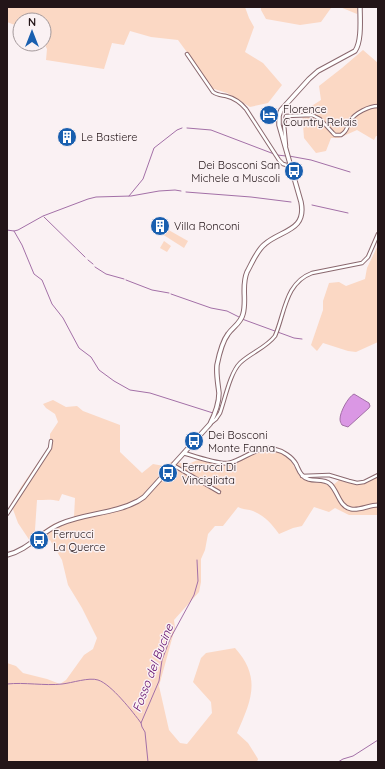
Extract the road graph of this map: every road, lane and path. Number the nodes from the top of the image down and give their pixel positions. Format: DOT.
graph roads {
  1 [pos="360,7"];
  2 [pos="187,54"];
  3 [pos="378,106"];
  4 [pos="287,154"];
  5 [pos="290,166"];
  6 [pos="378,234"];
  7 [pos="210,424"];
  8 [pos="51,441"];
  9 [pos="184,453"];
  10 [pos="173,465"];
  11 [pos="378,475"];
  12 [pos="302,476"];
  13 [pos="219,492"];
  14 [pos="378,505"];
  15 [pos="7,514"];
  16 [pos="7,555"];
  1 -- 4 [label="main road"];
  2 -- 5 [label="street"];
  3 -- 4 [label="street"];
  4 -- 5 [label="main road"];
  5 -- 7 [label="main road"];
  6 -- 7 [label="street"];
  7 -- 9 [label="main road"];
  8 -- 15 [label="street"];
  9 -- 10 [label="main road"];
  9 -- 12 [label="street"];
  10 -- 13 [label="street"];
  10 -- 16 [label="main road"];
  11 -- 12 [label="street"];
  12 -- 14 [label="street"];
}
